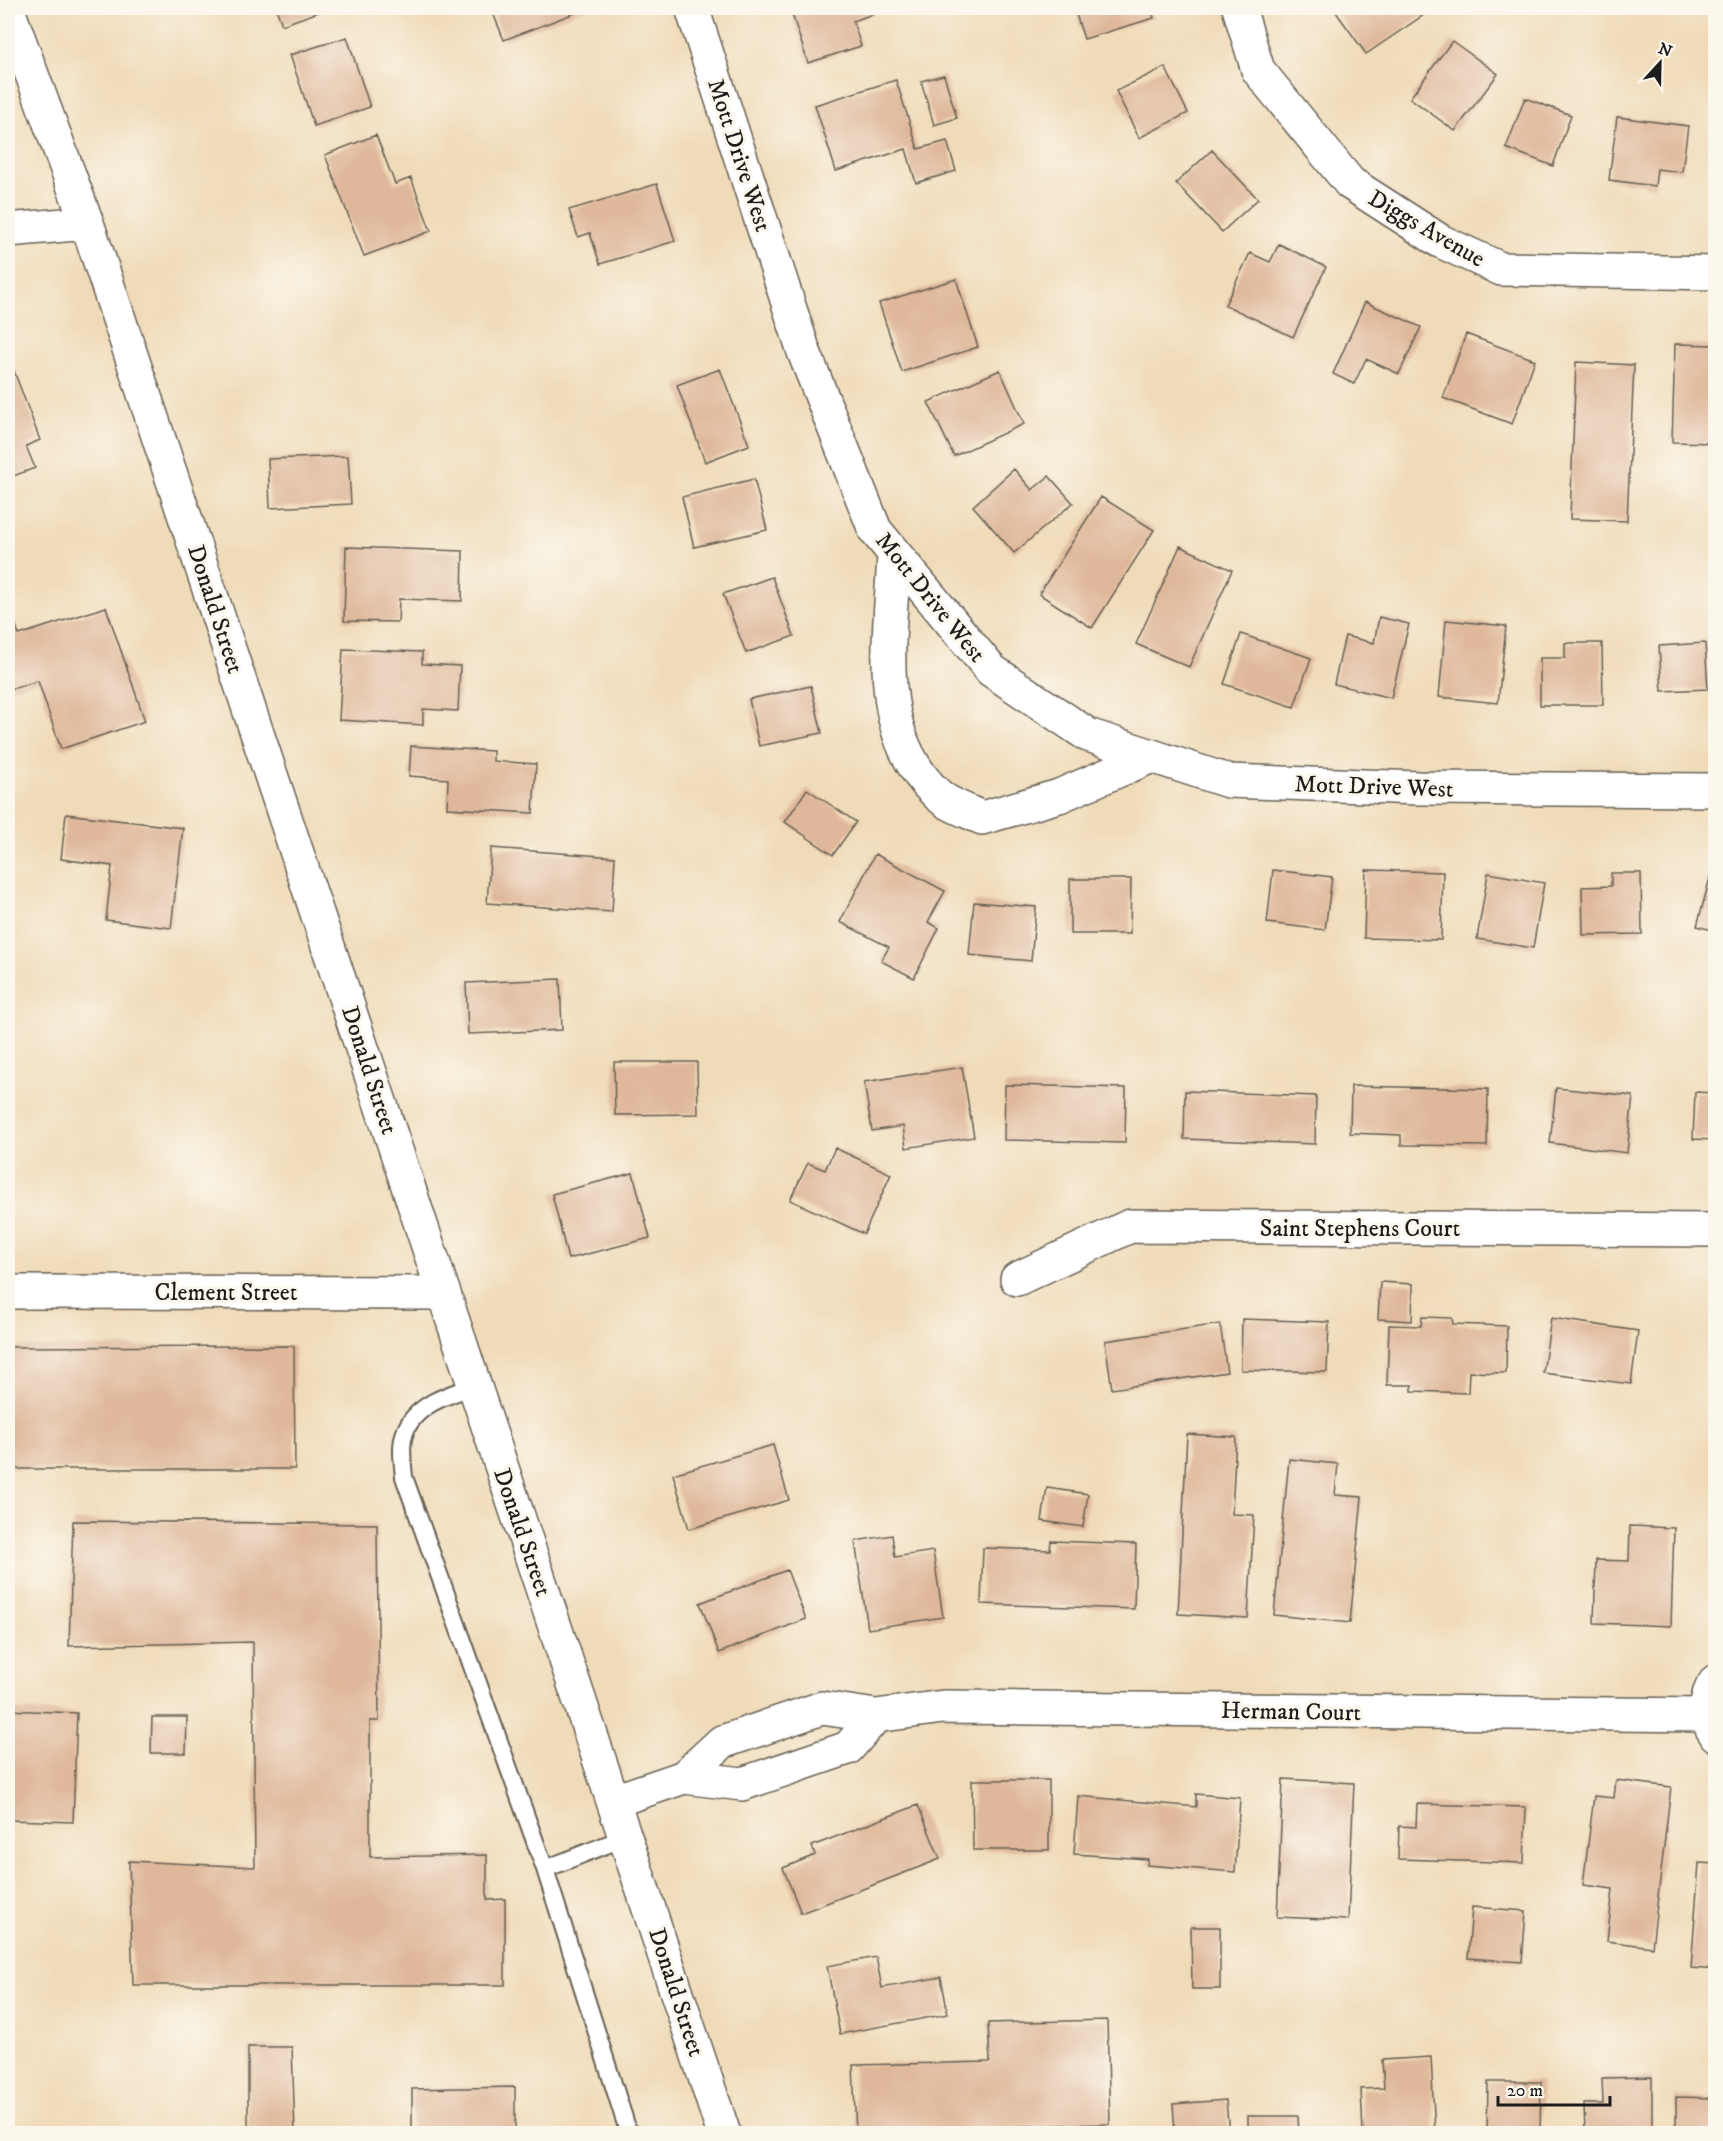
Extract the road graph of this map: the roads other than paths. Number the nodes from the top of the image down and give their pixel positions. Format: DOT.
graph roads {
  1 [pos="692,8"];
  2 [pos="1239,8"];
  3 [pos="8,10"];
  4 [pos="87,223"];
  5 [pos="8,230"];
  6 [pos="1716,273"];
  7 [pos="894,553"];
  8 [pos="1152,756"];
  9 [pos="1716,790"];
  10 [pos="1716,1230"];
  11 [pos="1017,1279"];
  12 [pos="8,1292"];
  13 [pos="444,1293"];
  14 [pos="475,1386"];
  15 [pos="1716,1681"];
  16 [pos="876,1716"];
  17 [pos="1711,1725"];
  18 [pos="684,1777"];
  19 [pos="614,1801"];
  20 [pos="626,1837"];
  21 [pos="545,1869"];
  22 [pos="629,2133"];
  23 [pos="724,2133"];
  1 -- 7 [label="street, Mott Drive West"];
  2 -- 6 [label="street, Diggs Avenue"];
  3 -- 4 [label="street, Donald Street"];
  4 -- 5 [label="street"];
  4 -- 13 [label="street, Donald Street"];
  7 -- 8 [label="street, Mott Drive West"];
  7 -- 8 [label="street"];
  8 -- 9 [label="street, Mott Drive West"];
  10 -- 11 [label="street, Saint Stephens Court"];
  12 -- 13 [label="street, Clement Street"];
  13 -- 14 [label="street, Donald Street"];
  14 -- 19 [label="street, Donald Street"];
  14 -- 21 [label="lane"];
  15 -- 17 [label="street, Herman Court"];
  16 -- 17 [label="street, Herman Court"];
  16 -- 18 [label="street, Herman Court"];
  16 -- 18 [label="street, Herman Court"];
  18 -- 19 [label="street, Herman Court"];
  19 -- 20 [label="street, Donald Street"];
  20 -- 21 [label="lane"];
  20 -- 23 [label="street, Donald Street"];
  21 -- 22 [label="lane"];
}
